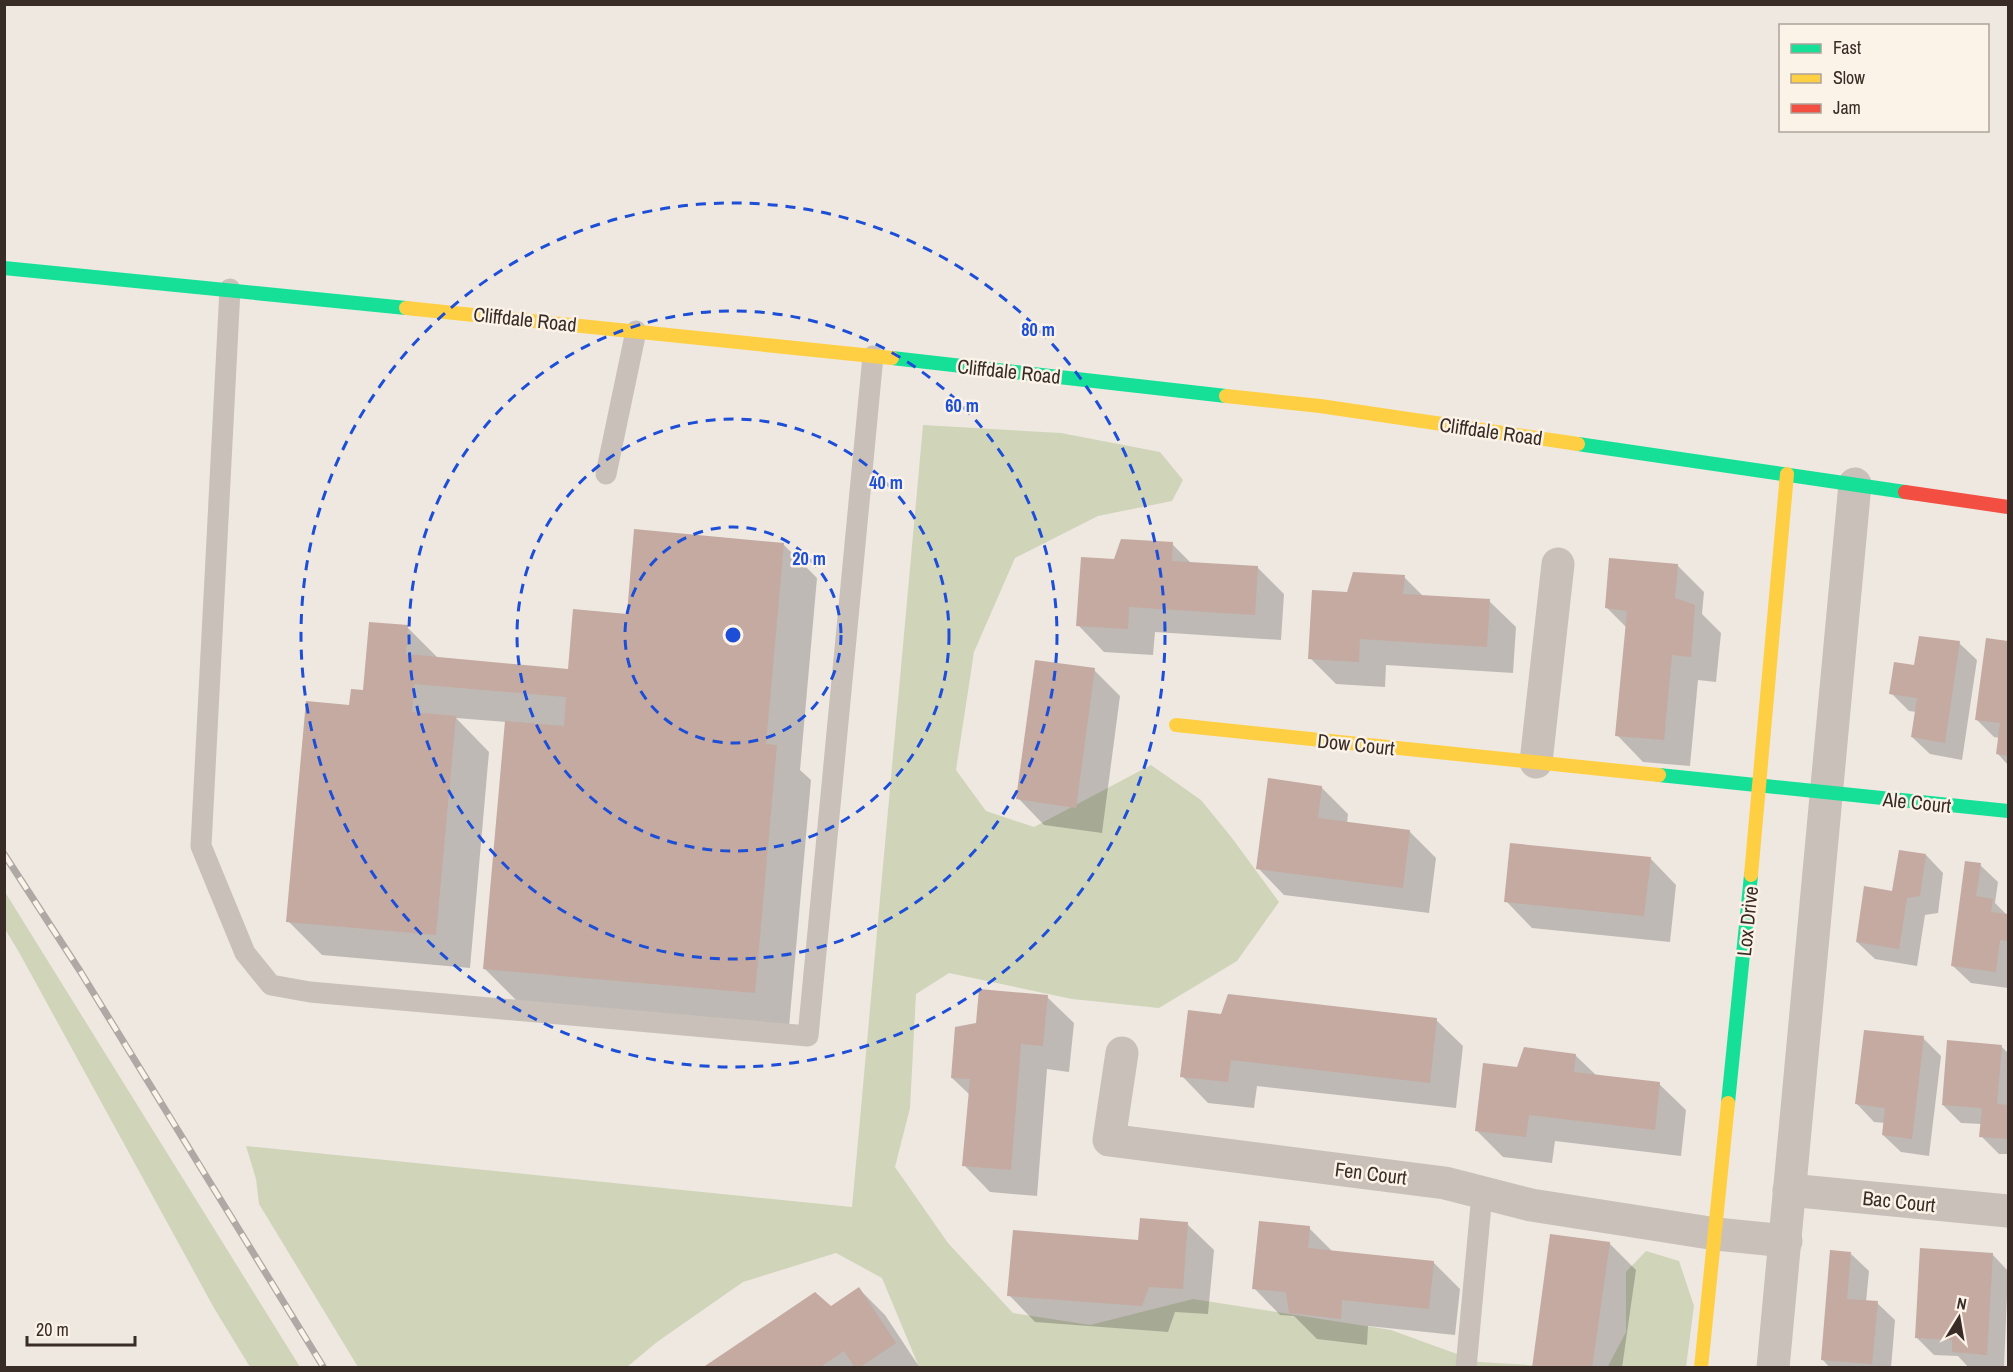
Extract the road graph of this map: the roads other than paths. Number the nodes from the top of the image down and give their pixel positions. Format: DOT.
graph roads {
  1 [pos="4,268"];
  2 [pos="230,289"];
  3 [pos="636,331"];
  4 [pos="873,356"];
  5 [pos="606,474"];
  6 [pos="1787,474"];
  7 [pos="1855,484"];
  8 [pos="2008,507"];
  9 [pos="1558,564"];
  10 [pos="1176,725"];
  11 [pos="1536,762"];
  12 [pos="1760,785"];
  13 [pos="1826,792"];
  14 [pos="2008,811"];
  15 [pos="1122,1053"];
  16 [pos="1789,1190"];
  17 [pos="1482,1194"];
  18 [pos="2008,1211"];
  19 [pos="1716,1234"];
  20 [pos="1786,1241"];
  21 [pos="1466,1368"];
  22 [pos="1701,1368"];
  23 [pos="1773,1368"];
  1 -- 2 [label="main road, Cliffdale Road"];
  2 -- 3 [label="main road, Cliffdale Road"];
  2 -- 4 [label="lane"];
  3 -- 4 [label="main road, Cliffdale Road"];
  3 -- 5 [label="lane"];
  4 -- 6 [label="main road, Cliffdale Road"];
  6 -- 7 [label="main road, Cliffdale Road"];
  6 -- 12 [label="main road, Lox Drive"];
  7 -- 8 [label="main road, Cliffdale Road"];
  7 -- 13 [label="street"];
  9 -- 11 [label="street"];
  10 -- 11 [label="main road, Dow Court"];
  11 -- 12 [label="main road, Dow Court"];
  12 -- 13 [label="main road, Ale Court"];
  12 -- 19 [label="main road, Lox Drive"];
  13 -- 14 [label="main road, Ale Court"];
  13 -- 16 [label="street"];
  15 -- 17 [label="street, Fen Court"];
  16 -- 18 [label="street, Bac Court"];
  16 -- 20 [label="street"];
  17 -- 19 [label="street, Fen Court"];
  17 -- 21 [label="lane"];
  19 -- 20 [label="street, Fen Court"];
  19 -- 22 [label="main road, Lox Drive"];
  20 -- 23 [label="street"];
}
